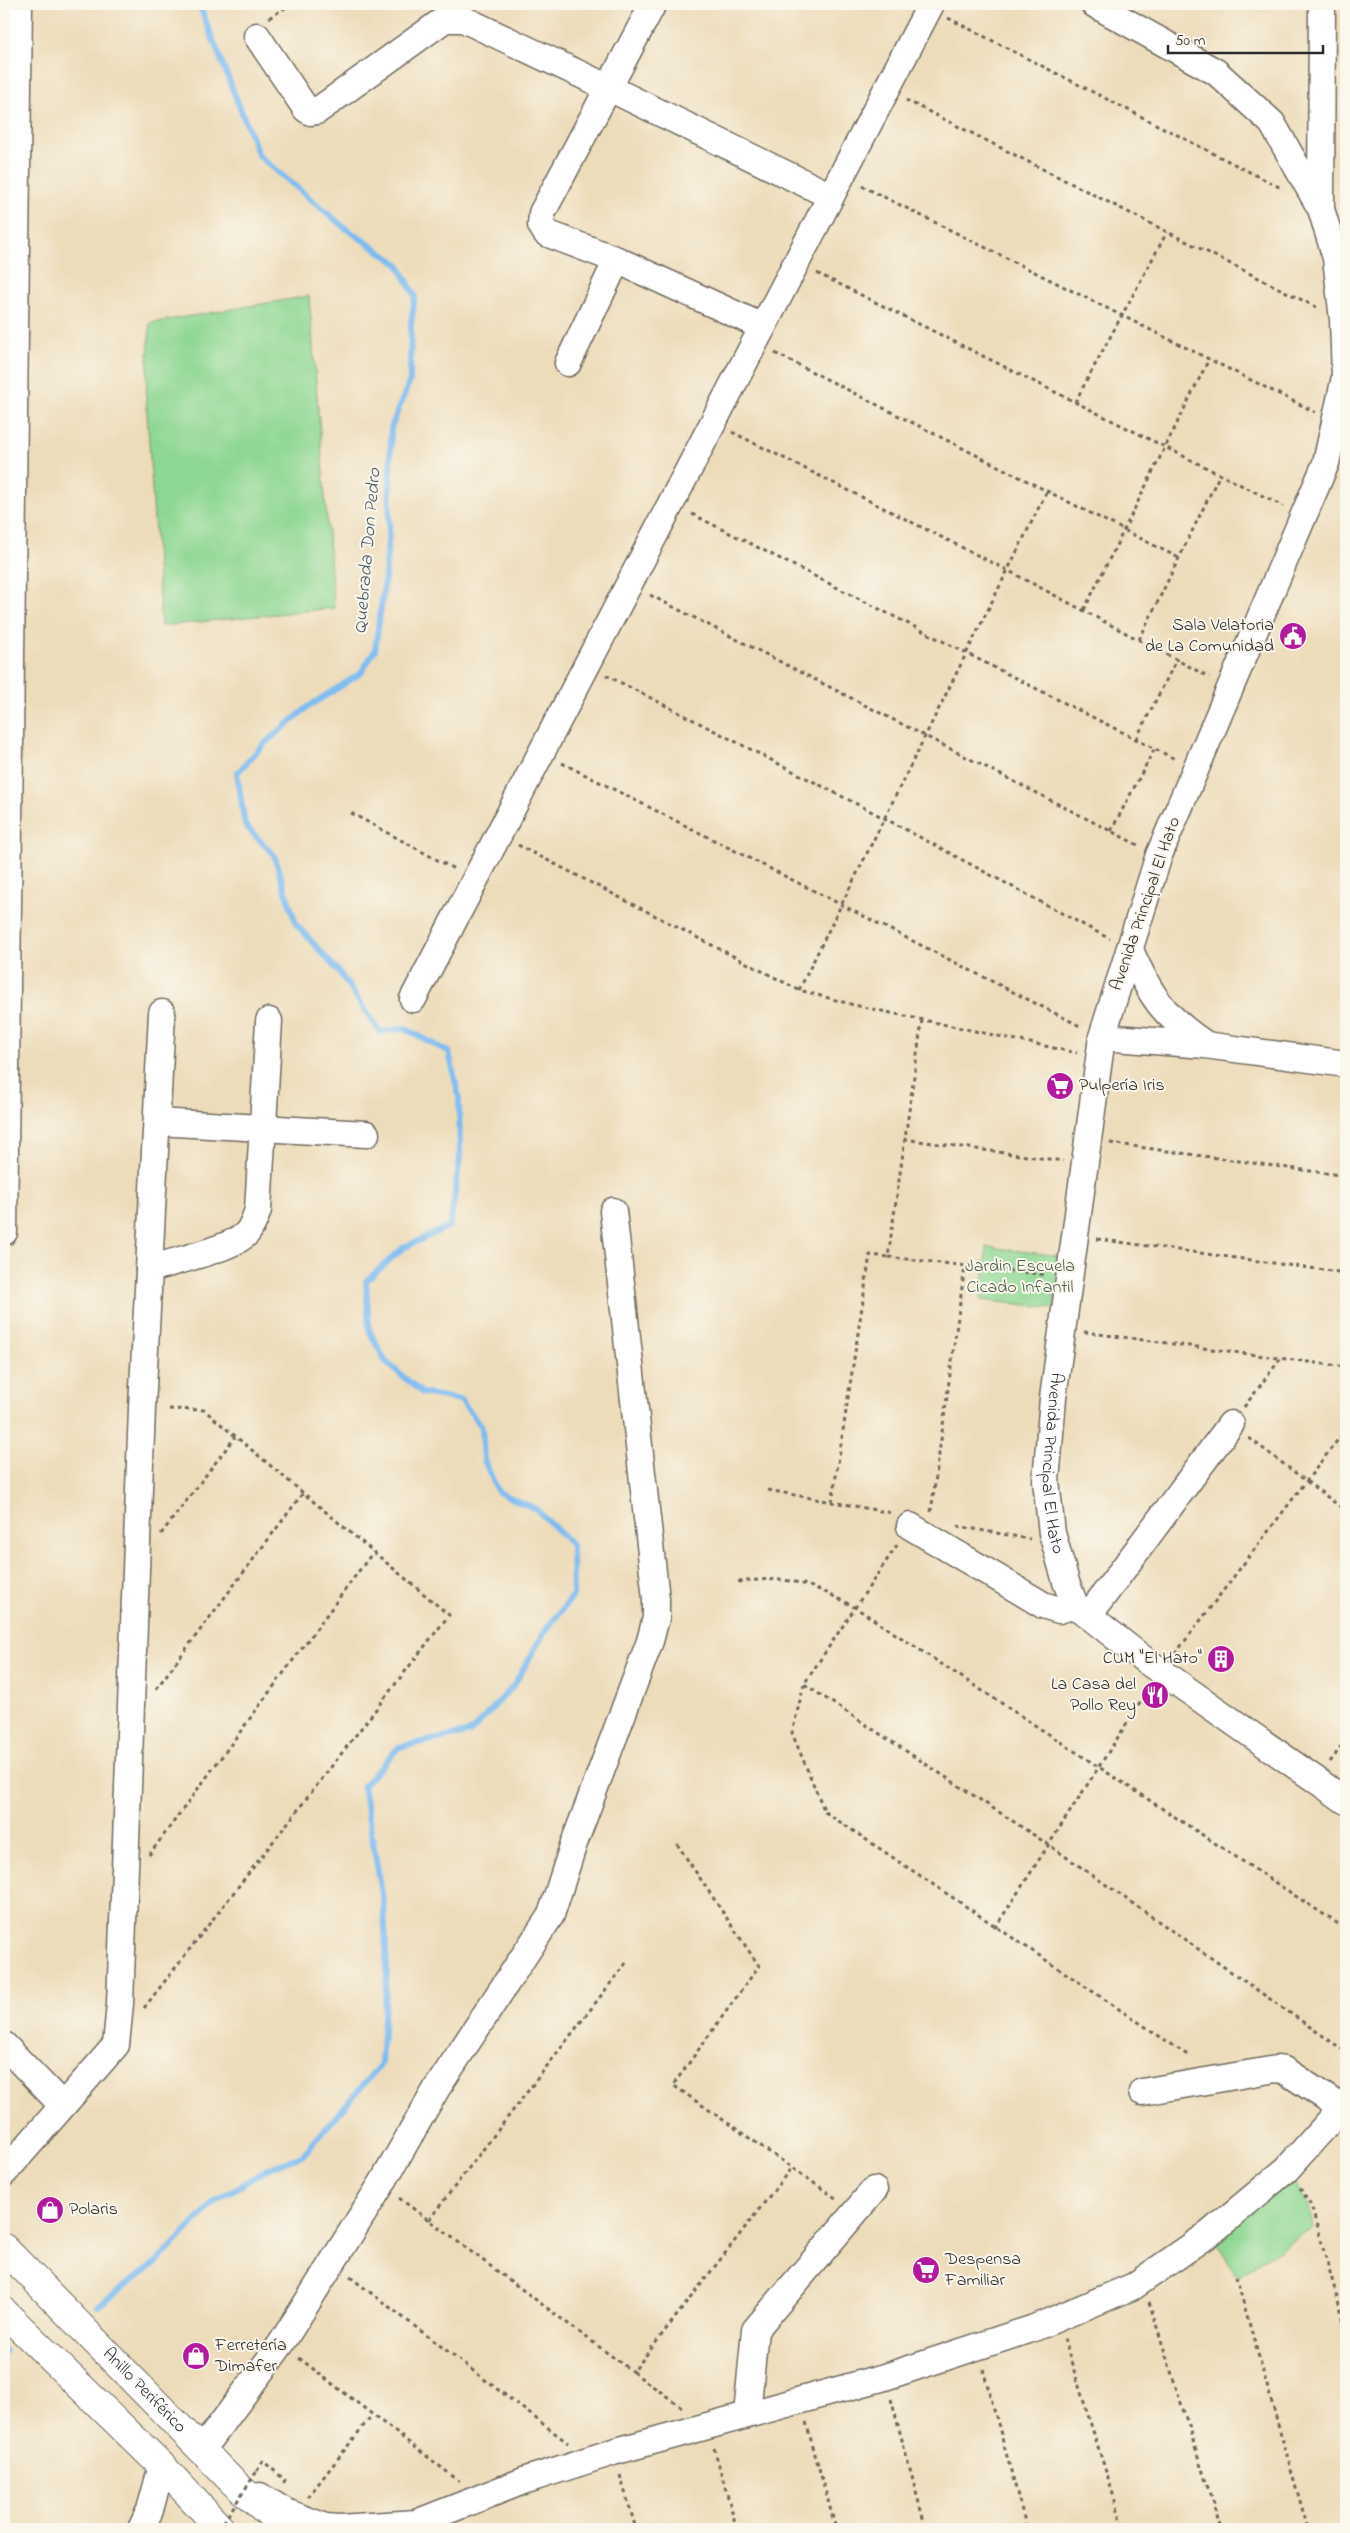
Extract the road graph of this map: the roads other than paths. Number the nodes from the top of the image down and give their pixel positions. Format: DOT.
graph roads {
  1 [pos="19,4"];
  2 [pos="653,4"];
  3 [pos="1094,4"];
  4 [pos="1322,4"];
  5 [pos="930,6"];
  6 [pos="257,36"];
  7 [pos="609,88"];
  8 [pos="10,92"];
  9 [pos="836,186"];
  10 [pos="1321,209"];
  11 [pos="617,260"];
  12 [pos="1341,266"];
  13 [pos="759,335"];
  14 [pos="568,363"];
  15 [pos="1336,459"];
  16 [pos="6,809"];
  17 [pos="1130,950"];
  18 [pos="413,999"];
  19 [pos="162,1013"];
  20 [pos="269,1021"];
  21 [pos="1205,1045"];
  22 [pos="1100,1047"];
  23 [pos="1346,1064"];
  24 [pos="156,1122"];
  25 [pos="262,1128"];
  26 [pos="366,1134"];
  27 [pos="613,1211"];
  28 [pos="4,1232"];
  29 [pos="149,1269"];
  30 [pos="1232,1424"];
  31 [pos="920,1523"];
  32 [pos="1082,1610"];
  33 [pos="1346,1801"];
  34 [pos="4,2045"];
  35 [pos="1142,2092"];
  36 [pos="62,2105"];
  37 [pos="1344,2106"];
  38 [pos="4,2173"];
  39 [pos="874,2190"];
  40 [pos="4,2248"];
  41 [pos="4,2312"];
  42 [pos="747,2415"];
  43 [pos="202,2450"];
  44 [pos="162,2466"];
  45 [pos="290,2522"];
  46 [pos="414,2526"];
  47 [pos="141,2529"];
  48 [pos="220,2529"];
  1 -- 8 [label="street"];
  2 -- 7 [label="street"];
  3 -- 10 [label="street, Avenida Principal El Hato"];
  4 -- 10 [label="street"];
  5 -- 9 [label="street"];
  6 -- 7 [label="street"];
  7 -- 9 [label="street"];
  7 -- 11 [label="street"];
  8 -- 16 [label="street"];
  9 -- 13 [label="street"];
  10 -- 12 [label="street, Avenida Principal El Hato"];
  11 -- 13 [label="street"];
  11 -- 14 [label="street"];
  12 -- 15 [label="street, Avenida Principal El Hato"];
  13 -- 18 [label="street"];
  15 -- 17 [label="street, Avenida Principal El Hato"];
  16 -- 28 [label="street"];
  17 -- 21 [label="street"];
  17 -- 22 [label="street, Avenida Principal El Hato"];
  19 -- 24 [label="street"];
  20 -- 25 [label="street"];
  21 -- 22 [label="street"];
  21 -- 23 [label="street"];
  22 -- 32 [label="street, Avenida Principal El Hato"];
  24 -- 25 [label="street"];
  24 -- 29 [label="street"];
  25 -- 26 [label="street"];
  25 -- 29 [label="street"];
  27 -- 43 [label="street"];
  29 -- 36 [label="street"];
  30 -- 32 [label="street"];
  31 -- 32 [label="street"];
  32 -- 33 [label="street"];
  34 -- 36 [label="street"];
  35 -- 37 [label="street"];
  36 -- 38 [label="street"];
  37 -- 42 [label="street"];
  39 -- 42 [label="street"];
  40 -- 43 [label="highway, Anillo Periférico"];
  41 -- 44 [label="highway"];
  42 -- 46 [label="street"];
  43 -- 45 [label="highway, Anillo Periférico"];
  44 -- 47 [label="street"];
  44 -- 48 [label="highway"];
  45 -- 46 [label="street"];
}
